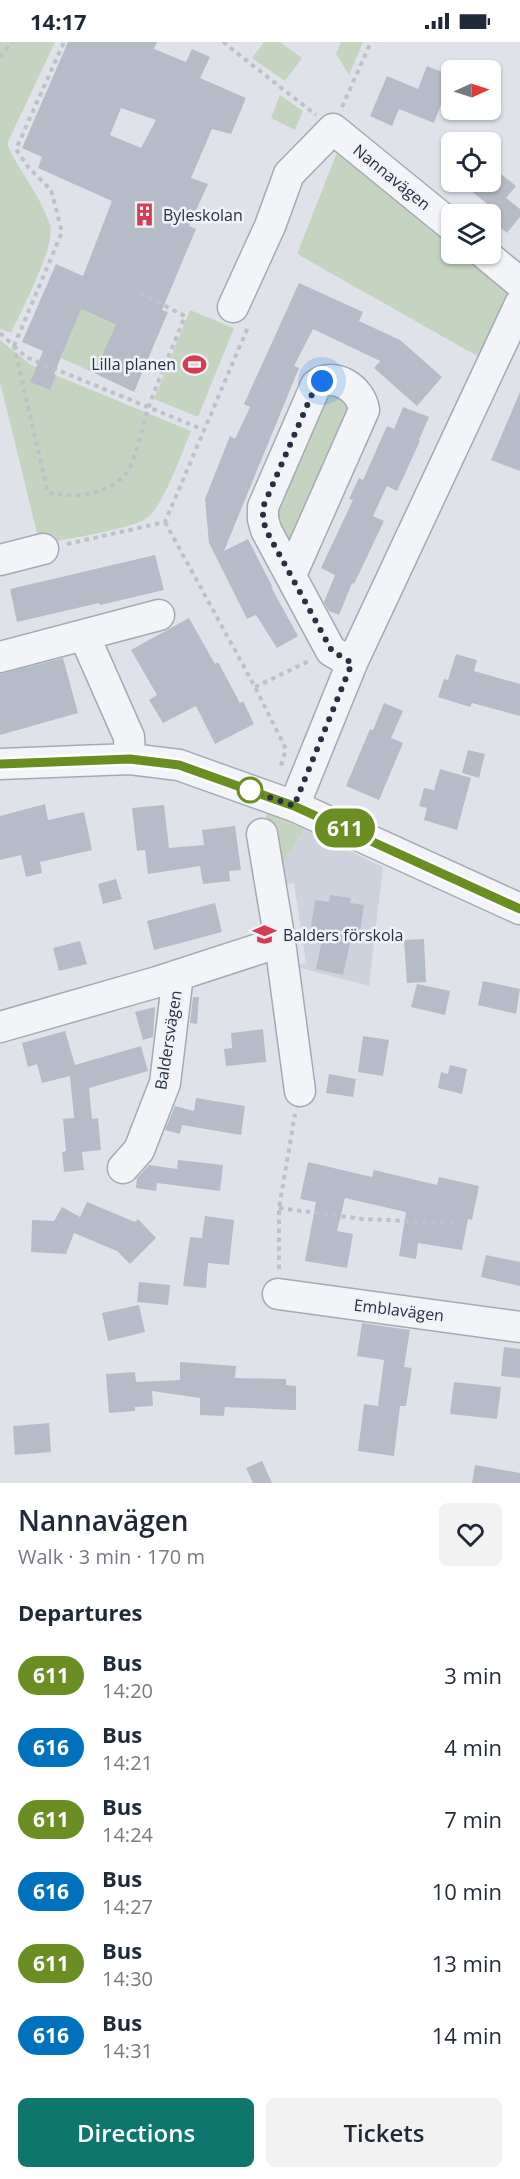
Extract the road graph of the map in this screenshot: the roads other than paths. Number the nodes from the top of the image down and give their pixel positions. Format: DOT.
graph roads {
  1 [pos="441,217"];
  2 [pos="496,264"];
  3 [pos="520,283"];
  4 [pos="520,304"];
  5 [pos="233,307"];
  6 [pos="43,549"];
  7 [pos="0,560"];
  8 [pos="291,575"];
  9 [pos="159,615"];
  10 [pos="84,635"];
  11 [pos="0,657"];
  12 [pos="342,657"];
  13 [pos="130,759"];
  14 [pos="0,765"];
  15 [pos="283,801"];
  16 [pos="262,834"];
  17 [pos="520,909"];
  18 [pos="280,942"];
  19 [pos="178,975"];
  20 [pos="0,1027"];
  21 [pos="300,1091"];
  22 [pos="123,1168"];
  23 [pos="278,1294"];
  24 [pos="520,1327"];
  1 -- 5 [label="street, Nannavägen"];
  2 -- 3 [label="street"];
  4 -- 12 [label="street"];
  6 -- 7 [label="street"];
  8 -- 8 [label="street"];
  8 -- 12 [label="street"];
  9 -- 10 [label="street"];
  10 -- 11 [label="street"];
  10 -- 13 [label="street"];
  12 -- 15 [label="street"];
  13 -- 14 [label="street"];
  13 -- 15 [label="street"];
  15 -- 17 [label="street"];
  16 -- 18 [label="street"];
  18 -- 19 [label="street, Baldersvägen"];
  18 -- 21 [label="street"];
  19 -- 20 [label="street, Baldersvägen"];
  19 -- 22 [label="street, Baldersvägen"];
  23 -- 24 [label="street, Emblavägen"];
}
